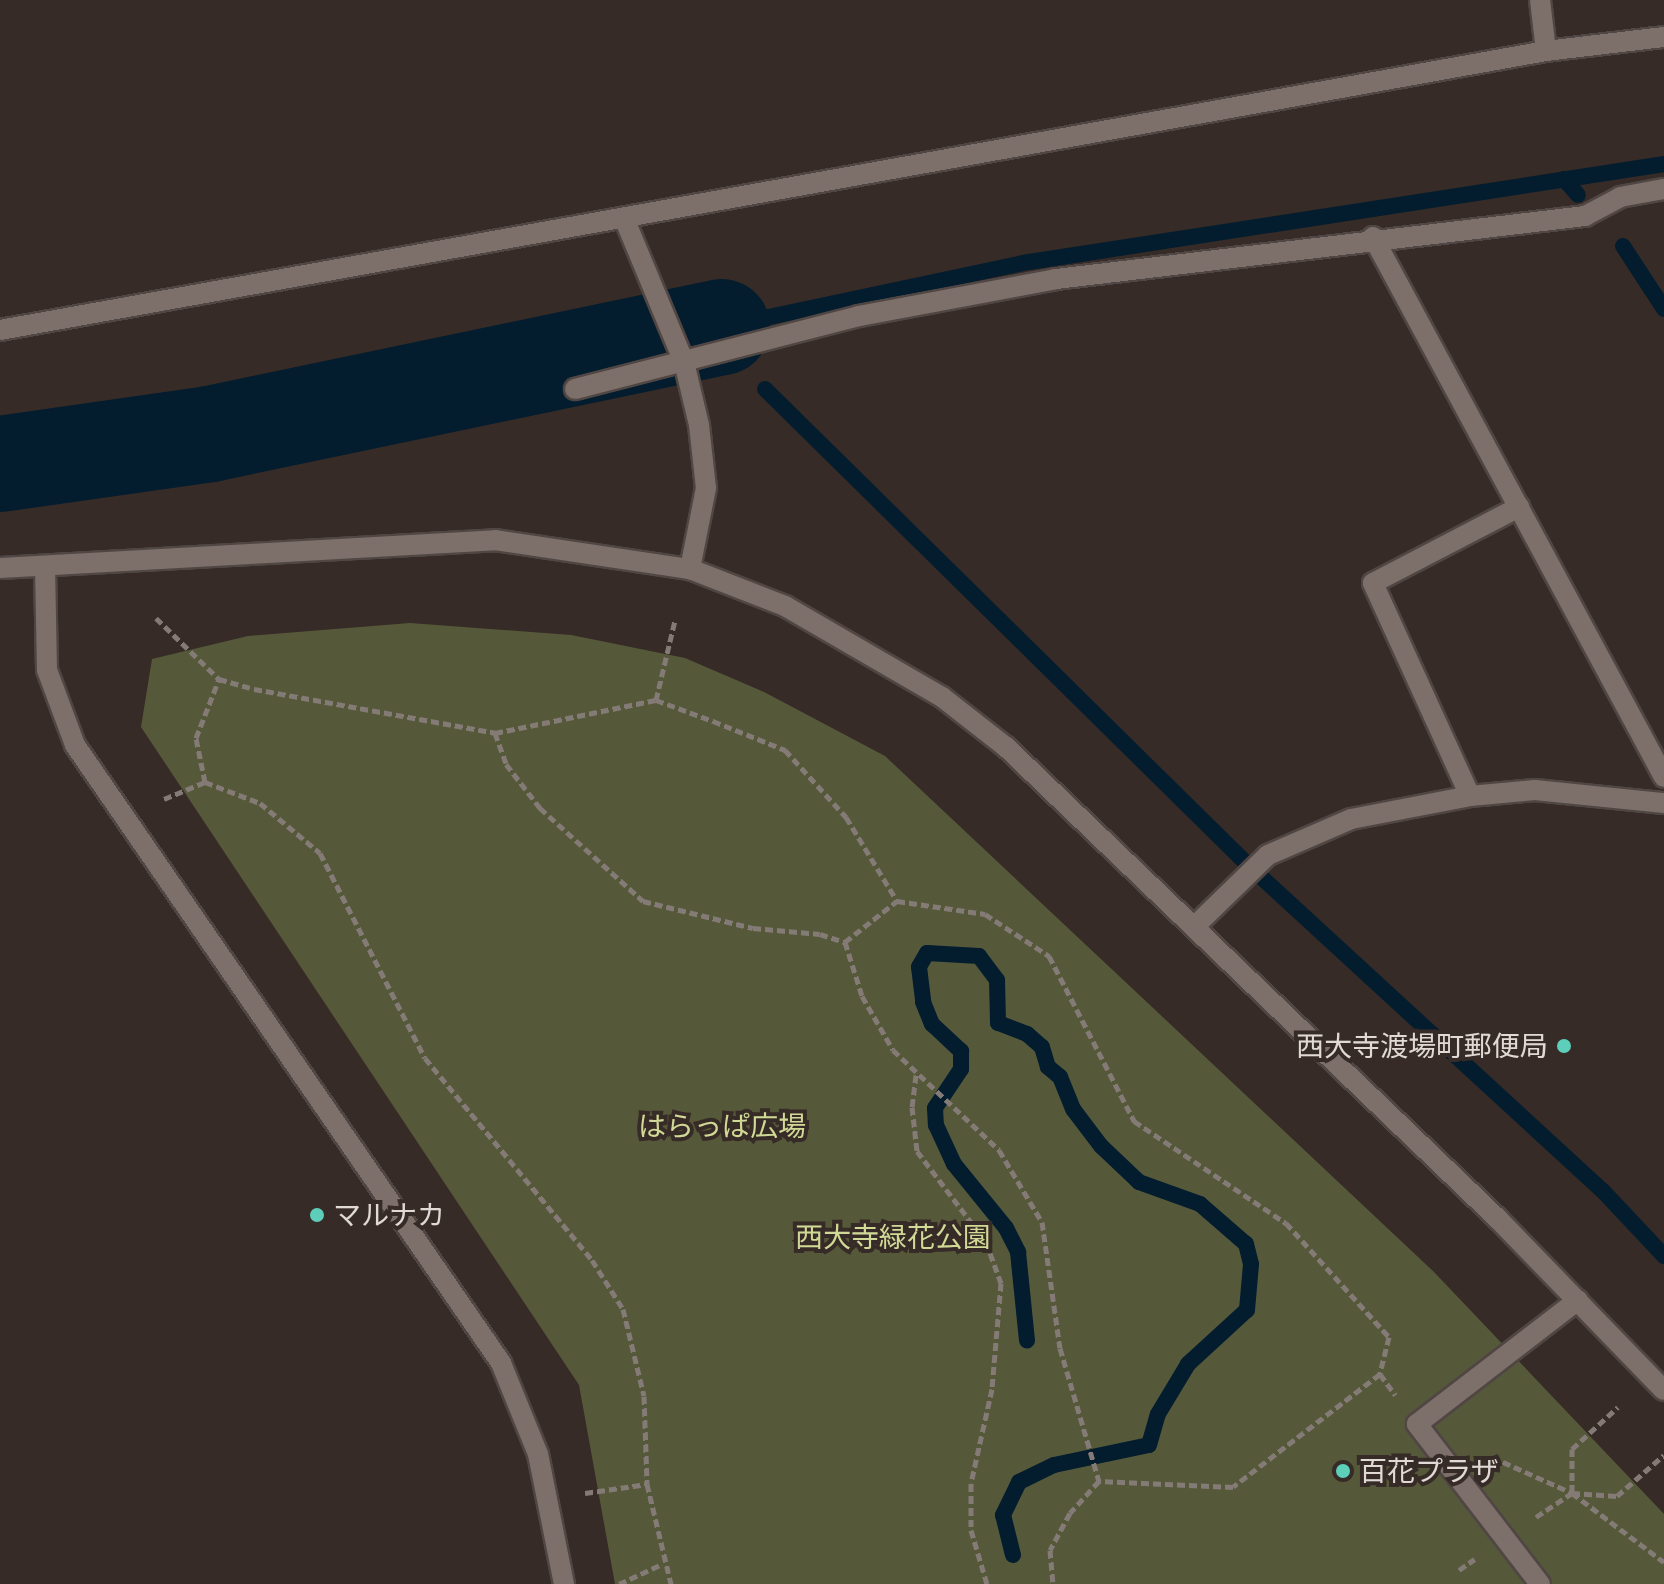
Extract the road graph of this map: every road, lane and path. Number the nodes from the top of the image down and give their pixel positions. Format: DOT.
graph roads {
  1 [pos="1540,0"];
  2 [pos="1664,37"];
  3 [pos="1546,51"];
  4 [pos="1664,189"];
  5 [pos="624,218"];
  6 [pos="1373,237"];
  7 [pos="0,330"];
  8 [pos="682,358"];
  9 [pos="575,389"];
  10 [pos="1519,507"];
  11 [pos="45,566"];
  12 [pos="0,568"];
  13 [pos="690,569"];
  14 [pos="156,618"];
  15 [pos="675,620"];
  16 [pos="219,679"];
  17 [pos="656,700"];
  18 [pos="495,733"];
  19 [pos="1664,777"];
  20 [pos="205,782"];
  21 [pos="1470,796"];
  22 [pos="164,799"];
  23 [pos="1664,803"];
  24 [pos="897,901"];
  25 [pos="1194,927"];
  26 [pos="845,942"];
  27 [pos="916,1075"];
  28 [pos="1578,1300"];
  29 [pos="1380,1374"];
  30 [pos="1664,1390"];
  31 [pos="1618,1407"];
  32 [pos="1417,1424"];
  33 [pos="1486,1454"];
  34 [pos="1664,1455"];
  35 [pos="1099,1481"];
  36 [pos="647,1484"];
  37 [pos="584,1493"];
  38 [pos="1572,1493"];
  39 [pos="1664,1562"];
  40 [pos="662,1564"];
  41 [pos="564,1584"];
  42 [pos="619,1584"];
  43 [pos="671,1584"];
  44 [pos="987,1584"];
  45 [pos="1053,1584"];
  46 [pos="1540,1584"];
  1 -- 3 [label="street"];
  2 -- 3 [label="street"];
  3 -- 5 [label="street"];
  4 -- 6 [label="street"];
  5 -- 7 [label="street"];
  5 -- 8 [label="street"];
  6 -- 8 [label="street"];
  6 -- 10 [label="street"];
  8 -- 9 [label="street"];
  8 -- 13 [label="street"];
  10 -- 19 [label="street"];
  10 -- 21 [label="street"];
  11 -- 12 [label="street"];
  11 -- 13 [label="street"];
  11 -- 41 [label="street"];
  13 -- 25 [label="street"];
  14 -- 16 [label="path"];
  15 -- 17 [label="path"];
  16 -- 18 [label="path"];
  16 -- 20 [label="path"];
  17 -- 18 [label="path"];
  17 -- 24 [label="path"];
  18 -- 26 [label="path"];
  20 -- 22 [label="path"];
  20 -- 36 [label="path"];
  21 -- 23 [label="street"];
  21 -- 25 [label="street"];
  24 -- 26 [label="path"];
  24 -- 29 [label="path"];
  25 -- 28 [label="street"];
  26 -- 27 [label="path"];
  27 -- 35 [label="path"];
  27 -- 44 [label="path"];
  28 -- 30 [label="street"];
  28 -- 32 [label="street"];
  29 -- 32 [label="path"];
  29 -- 35 [label="path"];
  31 -- 38 [label="path"];
  32 -- 46 [label="street"];
  33 -- 38 [label="path"];
  34 -- 38 [label="path"];
  35 -- 45 [label="path"];
  36 -- 37 [label="path"];
  36 -- 40 [label="path"];
  38 -- 39 [label="path"];
  40 -- 42 [label="path"];
  40 -- 43 [label="path"];
}
